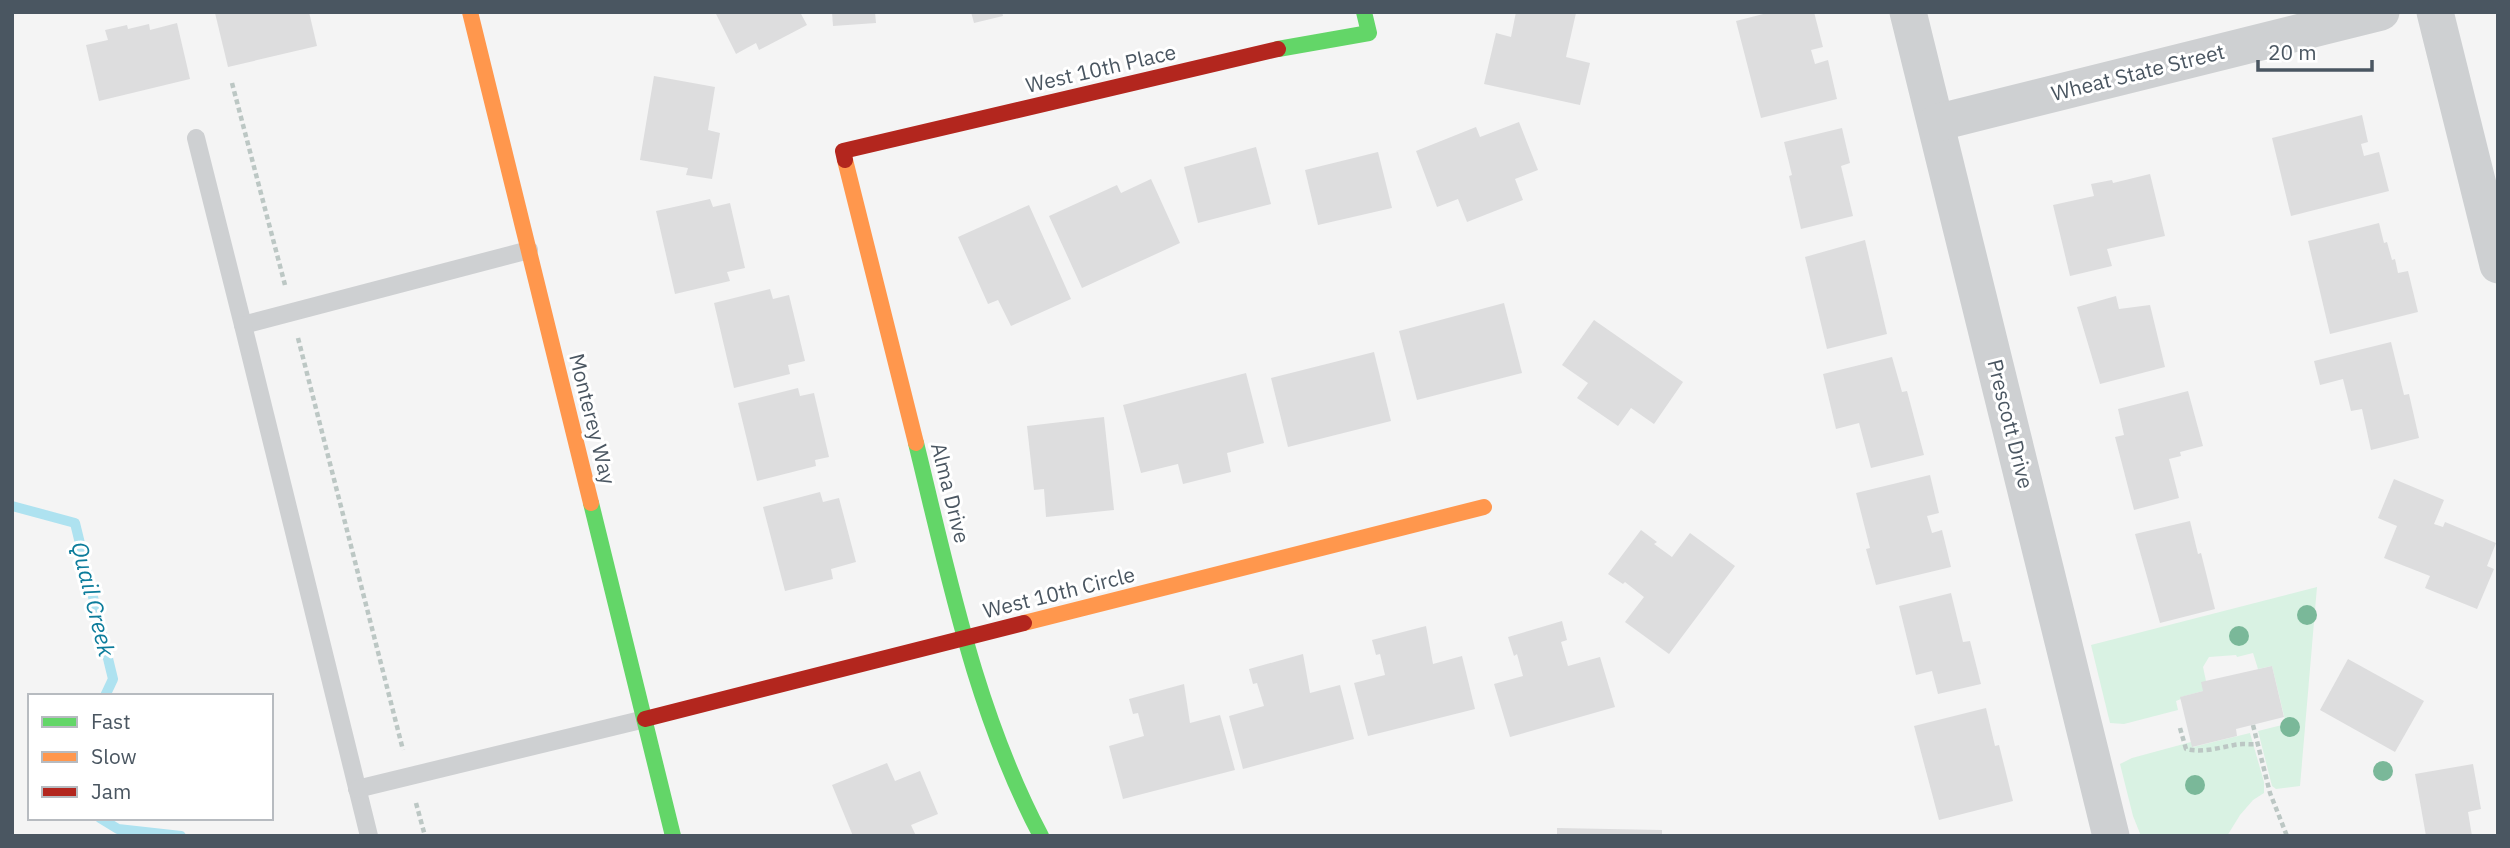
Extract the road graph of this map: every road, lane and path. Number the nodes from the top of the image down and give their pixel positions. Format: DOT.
graph roads {
  1 [pos="470,12"];
  2 [pos="1364,12"];
  3 [pos="1908,12"];
  4 [pos="2381,12"];
  5 [pos="2435,12"];
  6 [pos="232,83"];
  7 [pos="1936,123"];
  8 [pos="196,138"];
  9 [pos="843,152"];
  10 [pos="528,250"];
  11 [pos="2498,265"];
  12 [pos="292,311"];
  13 [pos="243,325"];
  14 [pos="1484,507"];
  15 [pos="964,639"];
  16 [pos="645,719"];
  17 [pos="2253,725"];
  18 [pos="2180,728"];
  19 [pos="2258,744"];
  20 [pos="409,775"];
  21 [pos="357,789"];
  22 [pos="369,836"];
  23 [pos="425,836"];
  24 [pos="673,836"];
  25 [pos="1041,836"];
  26 [pos="2111,836"];
  27 [pos="2287,836"];
  1 -- 10 [label="street, Monterey Way"];
  2 -- 9 [label="street, West 10th Place"];
  3 -- 7 [label="street, Prescott Drive"];
  4 -- 7 [label="street, Wheat State Street"];
  5 -- 11 [label="street"];
  6 -- 12 [label="path"];
  7 -- 26 [label="street, Prescott Drive"];
  8 -- 13 [label="lane"];
  9 -- 15 [label="street, Alma Drive"];
  10 -- 12 [label="lane"];
  10 -- 16 [label="street, Monterey Way"];
  12 -- 13 [label="lane"];
  12 -- 20 [label="path"];
  13 -- 21 [label="lane"];
  14 -- 15 [label="street, West 10th Circle"];
  15 -- 16 [label="street, West 10th Circle"];
  15 -- 25 [label="street, Alma Drive"];
  16 -- 20 [label="lane"];
  16 -- 24 [label="street, Monterey Way"];
  17 -- 19 [label="path"];
  18 -- 19 [label="path"];
  19 -- 27 [label="path"];
  20 -- 21 [label="lane"];
  20 -- 23 [label="path"];
  21 -- 22 [label="lane"];
}
